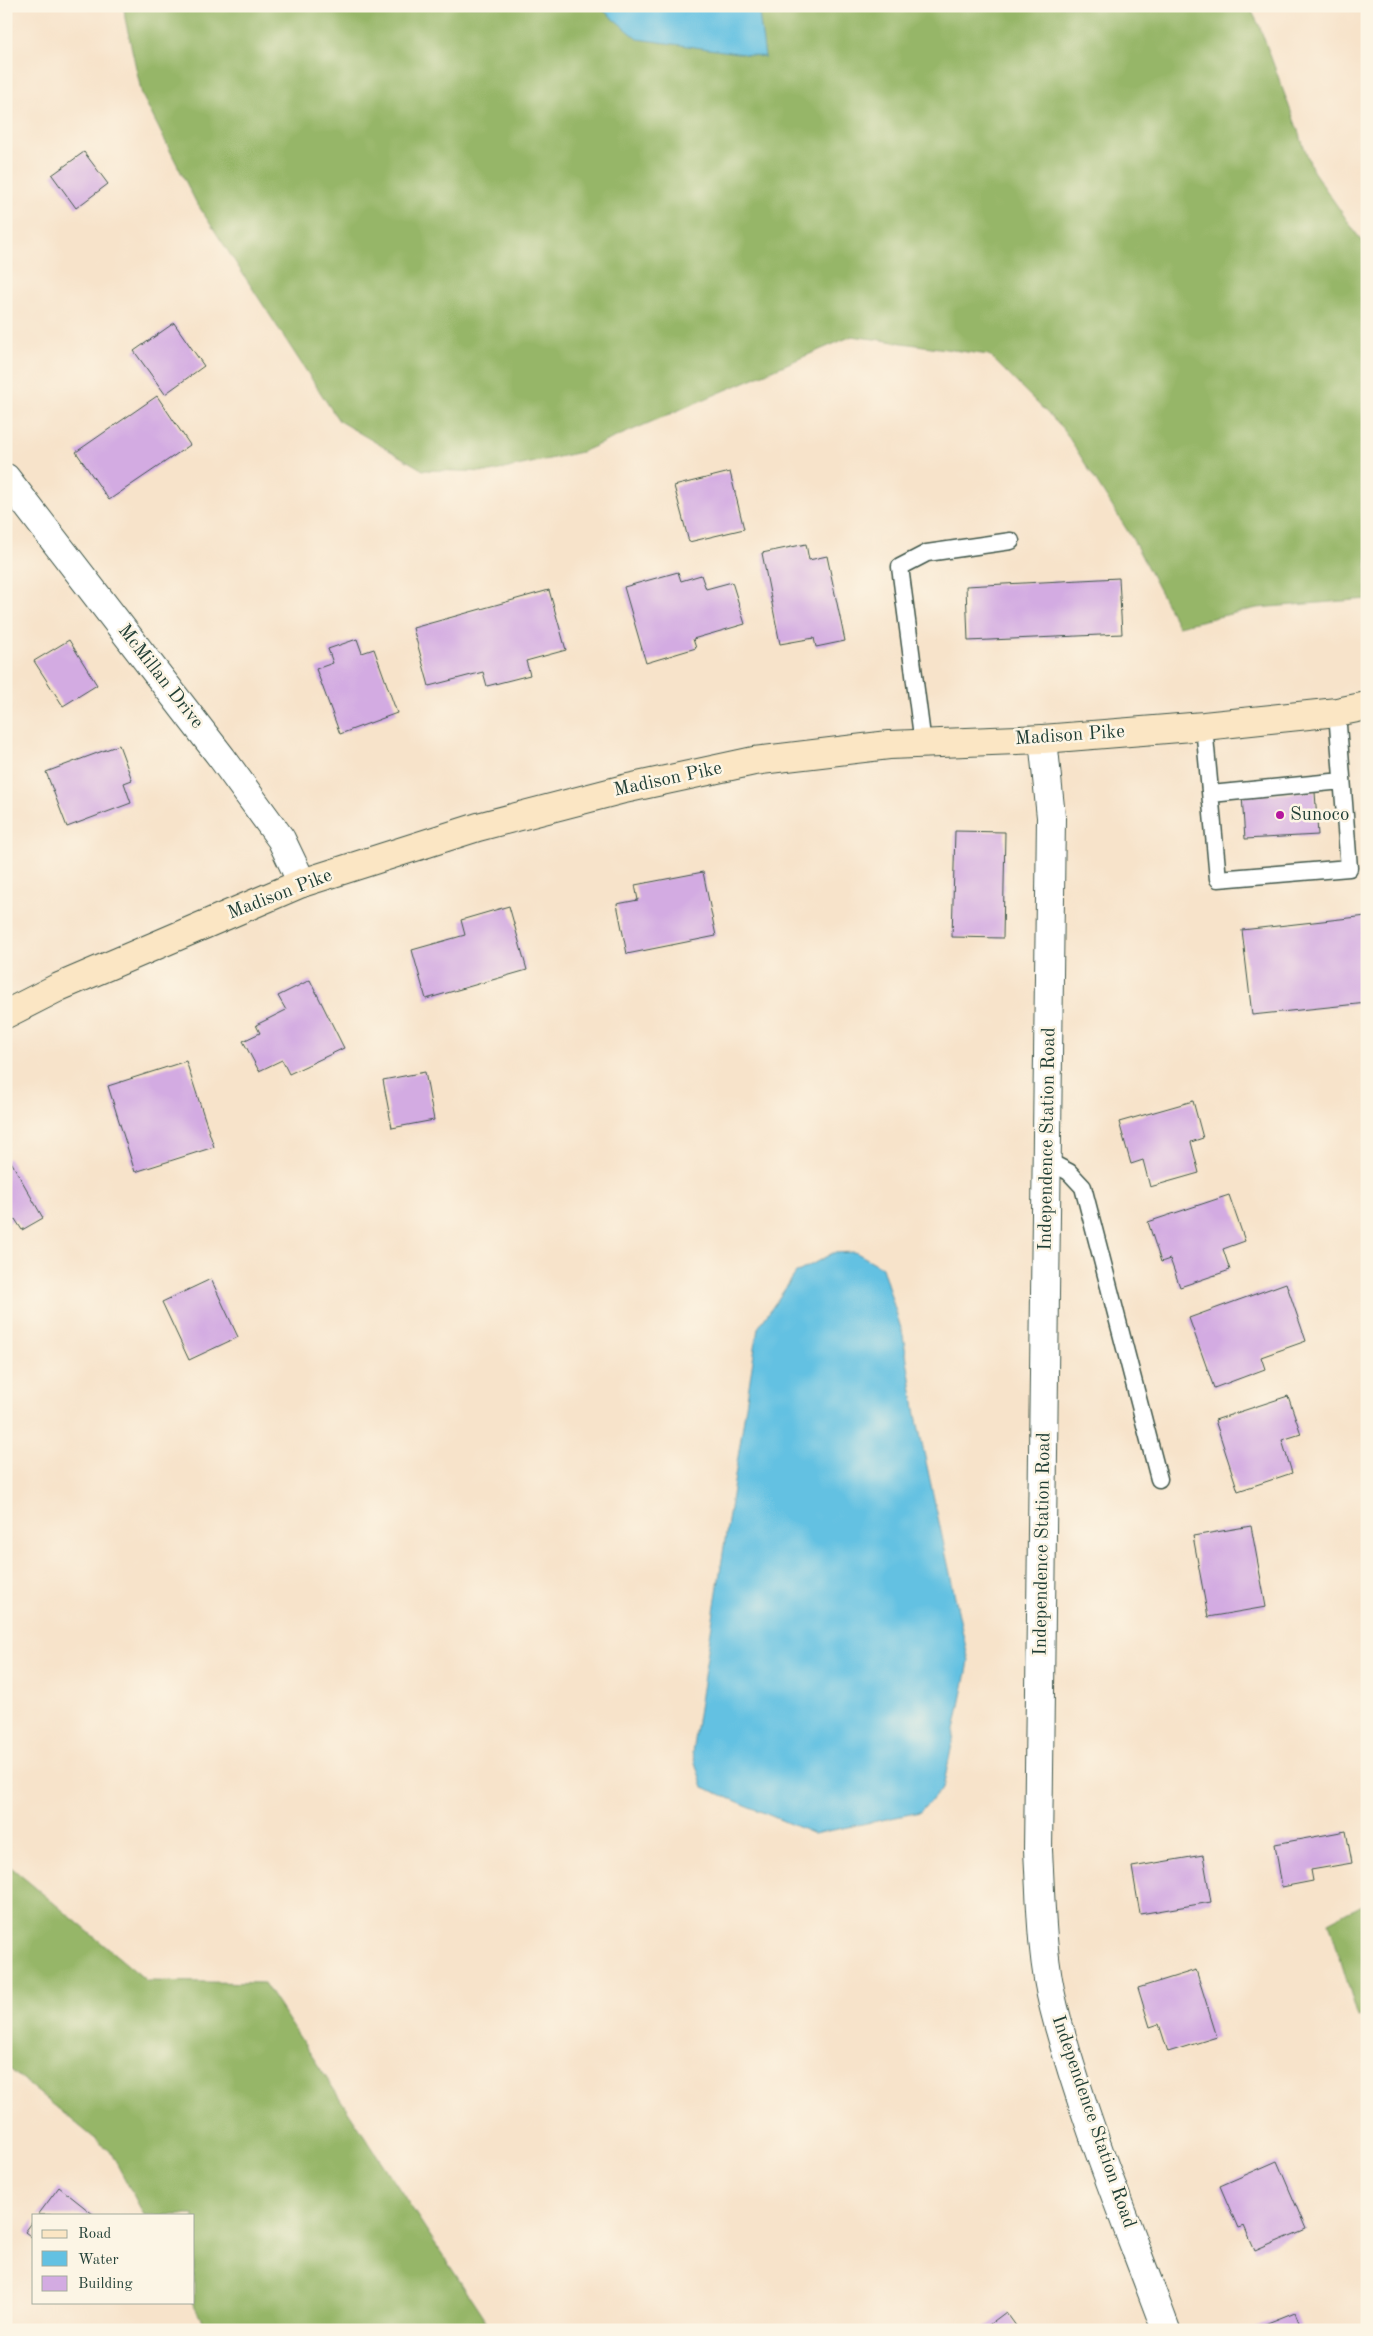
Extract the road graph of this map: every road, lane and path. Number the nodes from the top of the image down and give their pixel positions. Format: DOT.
graph roads {
  1 [pos="6,478"];
  2 [pos="1011,542"];
  3 [pos="1367,706"];
  4 [pos="1337,712"];
  5 [pos="1204,726"];
  6 [pos="1043,739"];
  7 [pos="923,744"];
  8 [pos="1342,781"];
  9 [pos="1211,794"];
  10 [pos="302,883"];
  11 [pos="6,1014"];
  12 [pos="1048,1161"];
  13 [pos="1160,1479"];
  14 [pos="1166,2330"];
  1 -- 10 [label="street, McMillan Drive"];
  2 -- 7 [label="lane"];
  3 -- 4 [label="main road, Madison Pike"];
  4 -- 5 [label="main road, Madison Pike"];
  4 -- 8 [label="lane"];
  5 -- 6 [label="main road, Madison Pike"];
  5 -- 9 [label="lane"];
  6 -- 7 [label="main road, Madison Pike"];
  6 -- 12 [label="street, Independence Station Road"];
  7 -- 10 [label="main road, Madison Pike"];
  8 -- 9 [label="lane"];
  8 -- 9 [label="lane"];
  10 -- 11 [label="main road, Madison Pike"];
  12 -- 13 [label="lane"];
  12 -- 14 [label="street, Independence Station Road"];
}
